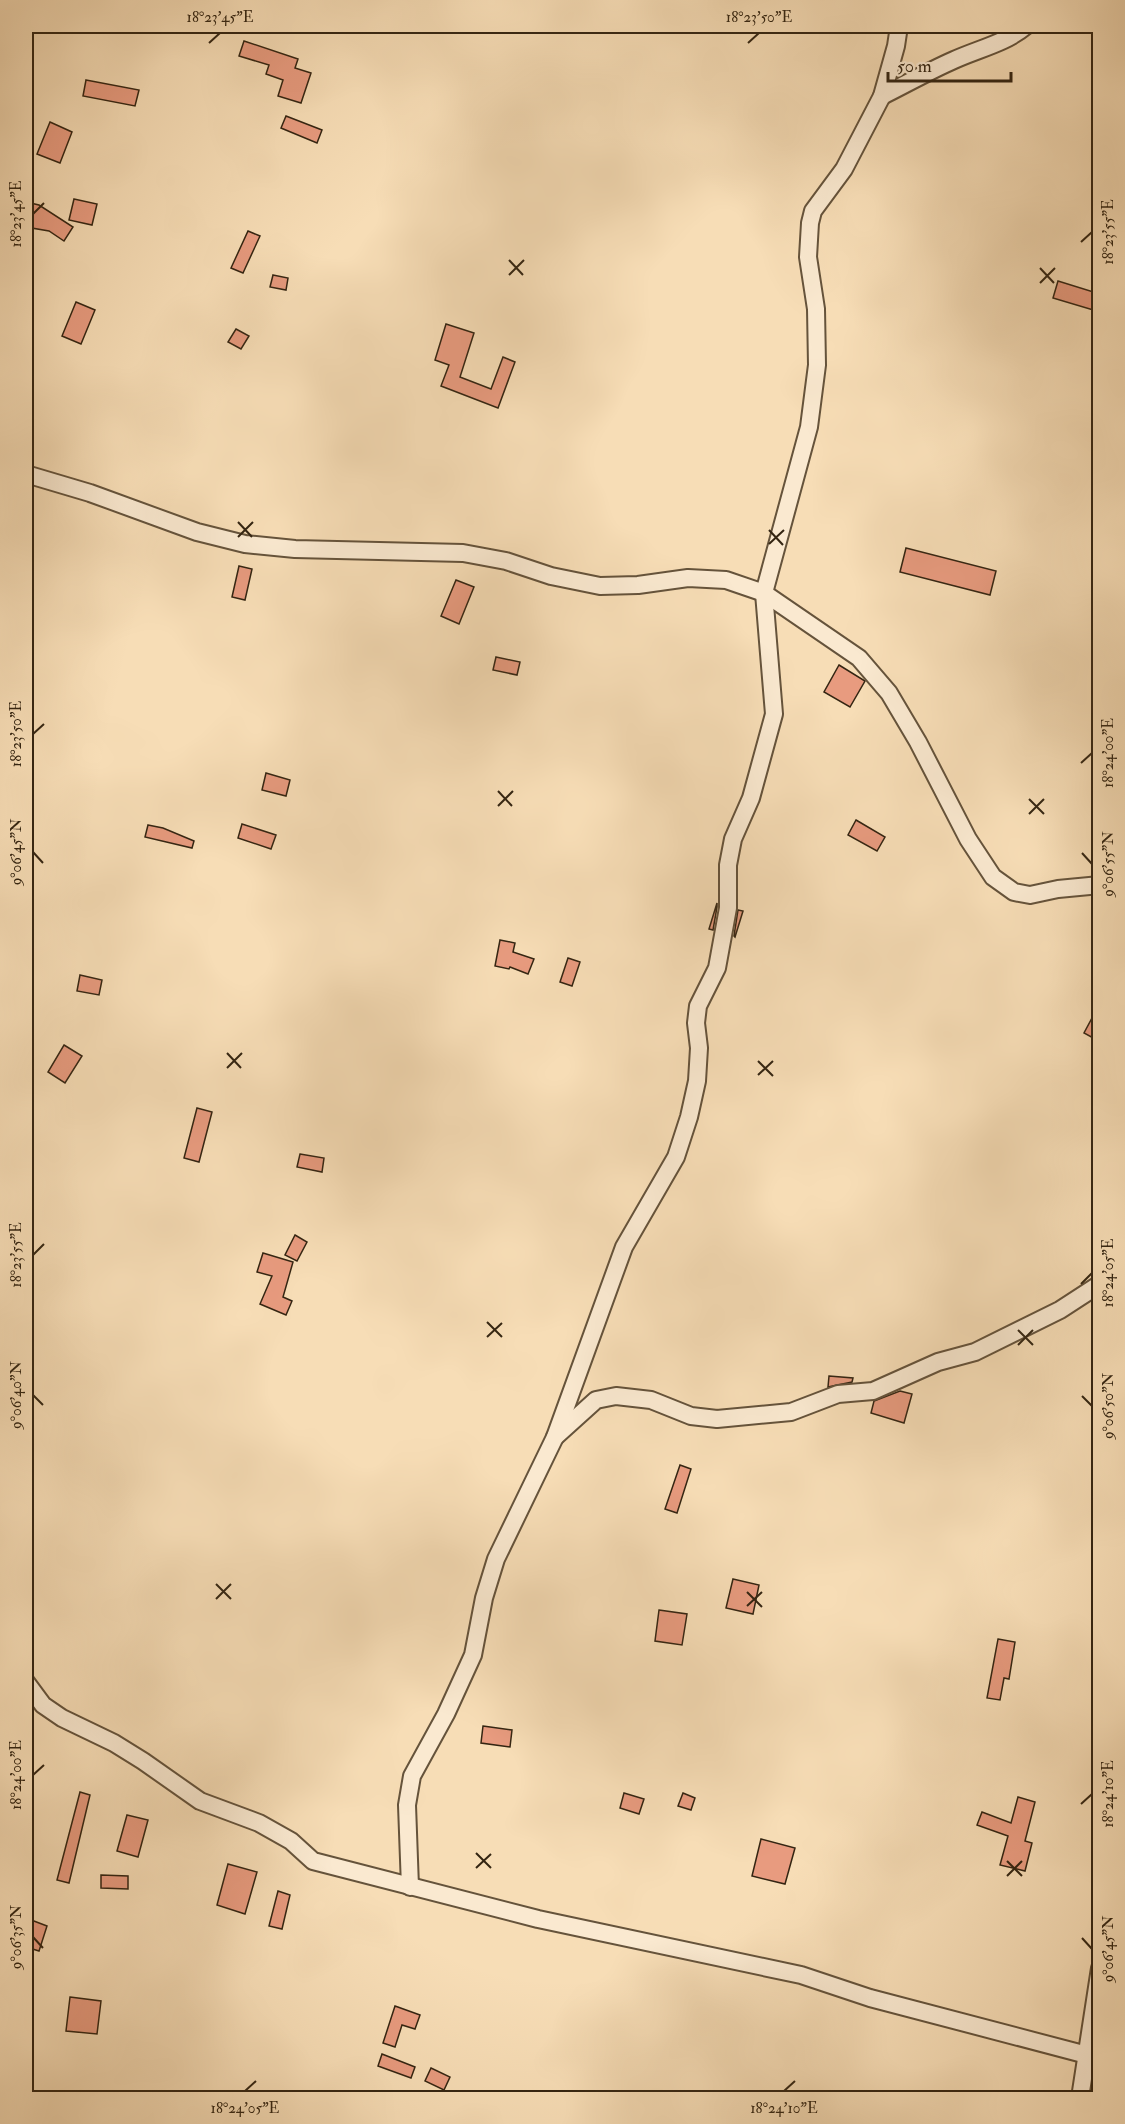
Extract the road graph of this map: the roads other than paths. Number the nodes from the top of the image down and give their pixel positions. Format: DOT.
graph roads {
  1 [pos="899,26"];
  2 [pos="1026,26"];
  3 [pos="882,96"];
  4 [pos="26,474"];
  5 [pos="764,593"];
  6 [pos="1100,885"];
  7 [pos="1100,1284"];
  8 [pos="555,1437"];
  9 [pos="26,1682"];
  10 [pos="410,1887"];
  11 [pos="1100,1968"];
  12 [pos="1087,2055"];
  13 [pos="1080,2098"];
  1 -- 3 [label="street"];
  2 -- 3 [label="street"];
  3 -- 5 [label="street"];
  4 -- 5 [label="street"];
  5 -- 6 [label="street"];
  5 -- 8 [label="street"];
  7 -- 8 [label="street"];
  8 -- 10 [label="street"];
  9 -- 10 [label="street"];
  10 -- 12 [label="street"];
  11 -- 12 [label="street"];
  12 -- 13 [label="street"];
}
